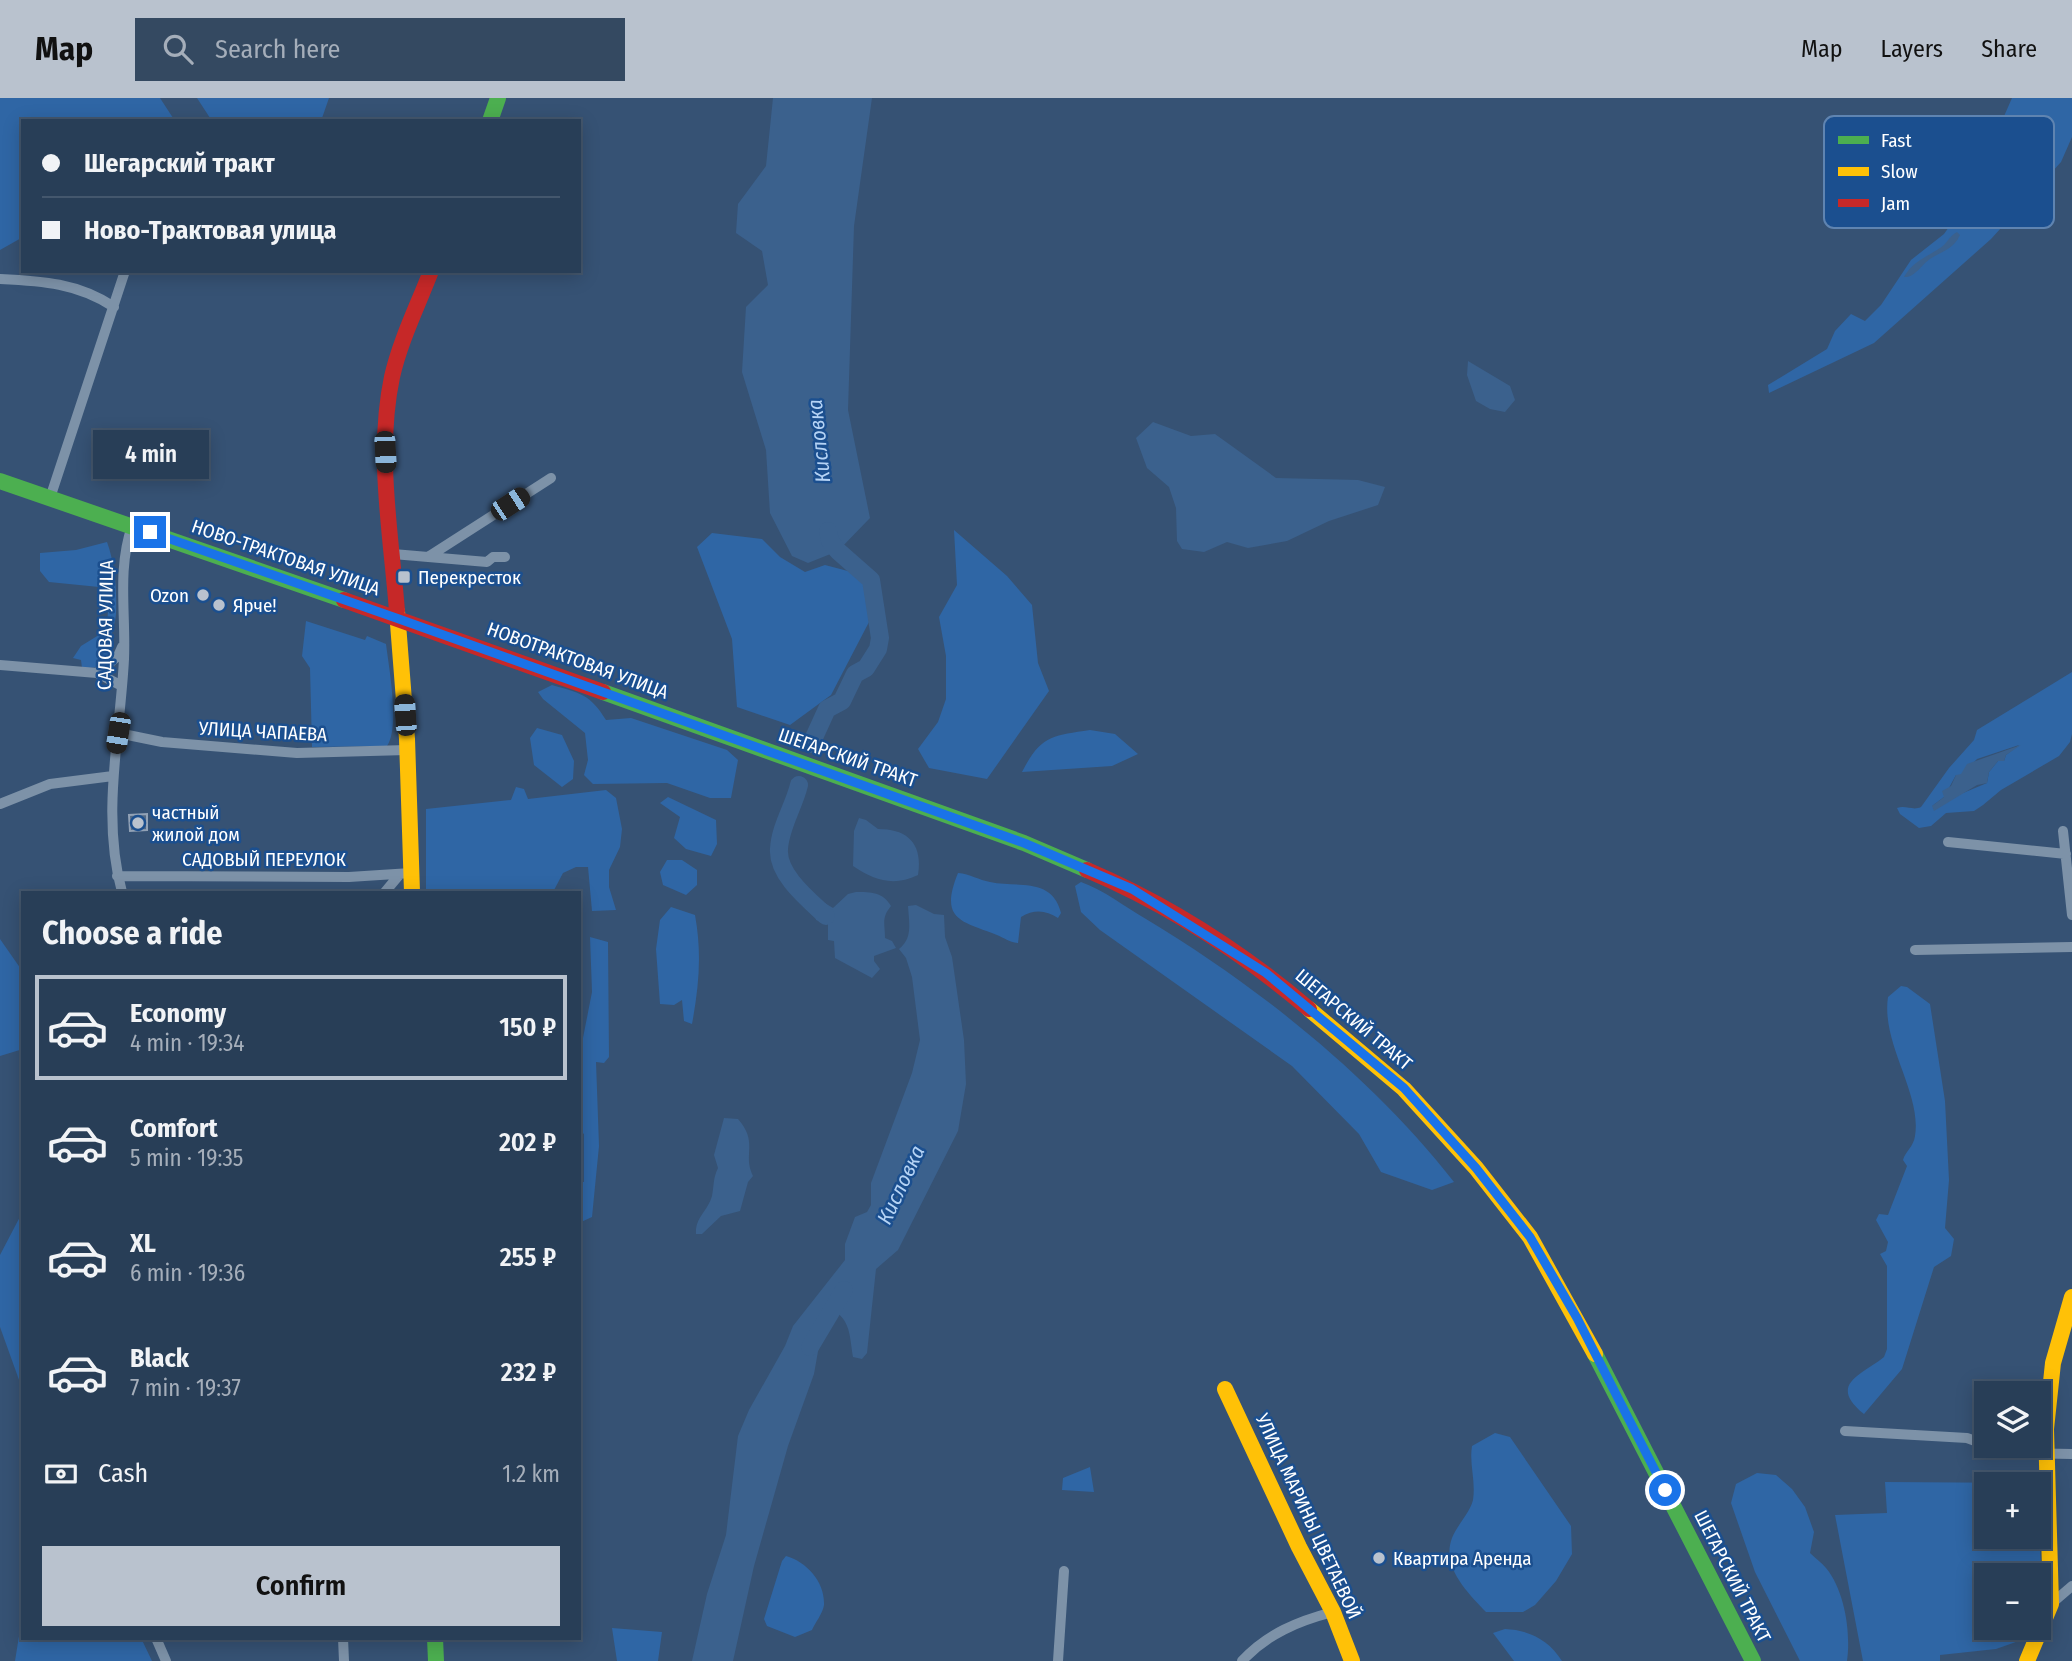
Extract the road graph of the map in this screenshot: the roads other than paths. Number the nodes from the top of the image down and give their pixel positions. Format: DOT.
graph roads {
  1 [pos="498,98"];
  2 [pos="491,119"];
  3 [pos="124,273"];
  4 [pos="430,273"];
  5 [pos="0,279"];
  6 [pos="114,307"];
  7 [pos="551,478"];
  8 [pos="0,481"];
  9 [pos="50,498"];
  10 [pos="132,526"];
  11 [pos="393,554"];
  12 [pos="428,557"];
  13 [pos="505,557"];
  14 [pos="399,619"];
  15 [pos="124,641"];
  16 [pos="0,665"];
  17 [pos="97,673"];
  18 [pos="122,686"];
  19 [pos="118,733"];
  20 [pos="742,742"];
  21 [pos="407,750"];
  22 [pos="113,776"];
  23 [pos="0,804"];
  24 [pos="2063,831"];
  25 [pos="1948,842"];
  26 [pos="2066,854"];
  27 [pos="405,874"];
  28 [pos="117,876"];
  29 [pos="122,891"];
  30 [pos="385,891"];
  31 [pos="412,891"];
  32 [pos="2072,915"];
  33 [pos="2072,947"];
  34 [pos="1915,950"];
  35 [pos="2072,1297"];
  36 [pos="1226,1389"];
  37 [pos="2051,1389"];
  38 [pos="1845,1432"];
  39 [pos="1974,1440"];
  40 [pos="2051,1454"];
  41 [pos="2072,1454"];
  42 [pos="2046,1458"];
  43 [pos="2050,1563"];
  44 [pos="1064,1571"];
  45 [pos="2072,1586"];
  46 [pos="2051,1604"];
  47 [pos="1332,1612"];
  48 [pos="157,1640"];
  49 [pos="343,1640"];
  50 [pos="435,1640"];
  51 [pos="2036,1640"];
  52 [pos="166,1661"];
  53 [pos="344,1661"];
  54 [pos="436,1661"];
  55 [pos="1058,1661"];
  56 [pos="1242,1661"];
  57 [pos="1352,1661"];
  58 [pos="1753,1661"];
  59 [pos="2027,1661"];
  1 -- 2 [label="main road"];
  3 -- 6 [label="street"];
  4 -- 11 [label="main road"];
  5 -- 6 [label="street"];
  6 -- 9 [label="street"];
  7 -- 12 [label="street"];
  8 -- 9 [label="main road, НОВО-ТРАКТОВАЯ УЛИЦА"];
  9 -- 10 [label="main road, НОВО-ТРАКТОВАЯ УЛИЦА"];
  10 -- 14 [label="main road, НОВО-ТРАКТОВАЯ УЛИЦА"];
  10 -- 15 [label="street, САДОВАЯ УЛИЦА"];
  11 -- 12 [label="street"];
  11 -- 14 [label="main road"];
  12 -- 13 [label="street"];
  14 -- 20 [label="main road, НОВОТРАКТОВАЯ УЛИЦА"];
  14 -- 21 [label="main road"];
  15 -- 17 [label="street"];
  15 -- 18 [label="street, САДОВАЯ УЛИЦА"];
  16 -- 17 [label="street"];
  17 -- 18 [label="street"];
  18 -- 19 [label="street, САДОВАЯ УЛИЦА"];
  19 -- 21 [label="street, УЛИЦА ЧАПАЕВА"];
  19 -- 22 [label="street, САДОВАЯ УЛИЦА"];
  20 -- 58 [label="main road, ШЕГАРСКИЙ ТРАКТ"];
  21 -- 27 [label="main road"];
  22 -- 23 [label="street"];
  22 -- 28 [label="street, САДОВАЯ УЛИЦА"];
  24 -- 26 [label="street"];
  25 -- 26 [label="street"];
  26 -- 32 [label="street"];
  27 -- 28 [label="street, САДОВЫЙ ПЕРЕУЛОК"];
  27 -- 30 [label="street"];
  27 -- 31 [label="main road"];
  28 -- 29 [label="street, САДОВАЯ УЛИЦА"];
  33 -- 34 [label="street"];
  35 -- 37 [label="main road"];
  36 -- 47 [label="main road, УЛИЦА МАРИНЫ ЦВЕТАЕВОЙ"];
  38 -- 39 [label="street"];
  40 -- 41 [label="street"];
  42 -- 43 [label="main road"];
  44 -- 55 [label="street"];
  45 -- 46 [label="street"];
  47 -- 56 [label="street"];
  47 -- 57 [label="main road, УЛИЦА МАРИНЫ ЦВЕТАЕВОЙ"];
  48 -- 52 [label="street"];
  49 -- 53 [label="street"];
  50 -- 54 [label="main road"];
  51 -- 59 [label="main road"];
}
